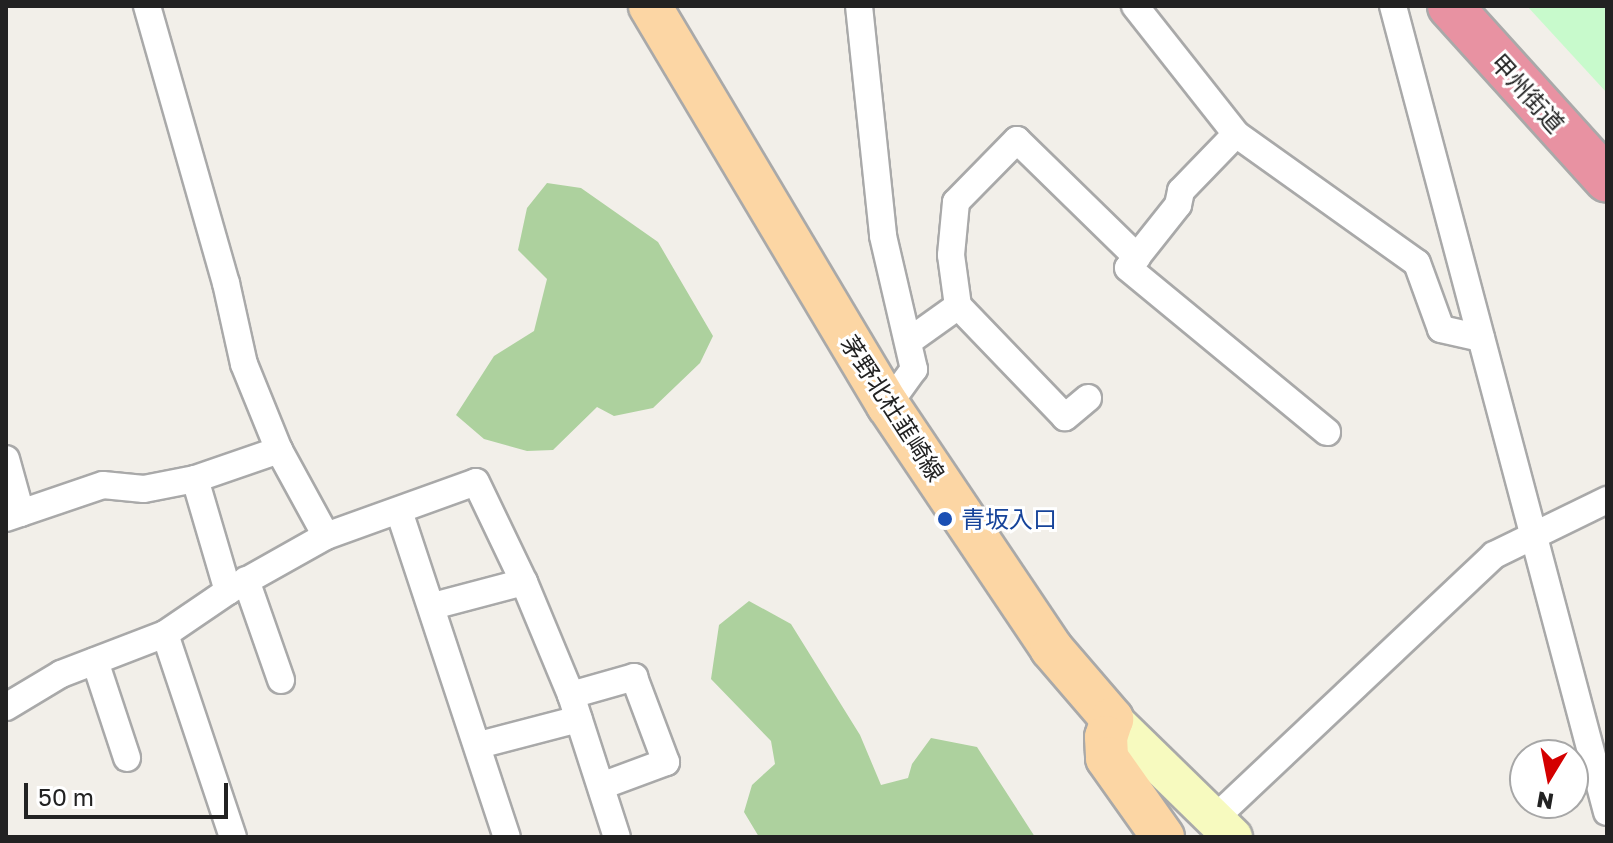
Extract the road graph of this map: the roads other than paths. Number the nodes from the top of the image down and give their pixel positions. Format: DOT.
graph roads {
  1 [pos="147,6"];
  2 [pos="650,6"];
  3 [pos="859,6"];
  4 [pos="1135,6"];
  5 [pos="1393,6"];
  6 [pos="1450,6"];
  7 [pos="1236,134"];
  8 [pos="1607,180"];
  9 [pos="1137,257"];
  10 [pos="958,306"];
  11 [pos="1481,338"];
  12 [pos="909,341"];
  13 [pos="1088,398"];
  14 [pos="888,405"];
  15 [pos="1327,432"];
  16 [pos="279,450"];
  17 [pos="6,459"];
  18 [pos="195,479"];
  19 [pos="1607,500"];
  20 [pos="399,511"];
  21 [pos="14,516"];
  22 [pos="326,536"];
  23 [pos="1534,538"];
  24 [pos="524,582"];
  25 [pos="237,586"];
  26 [pos="433,606"];
  27 [pos="165,634"];
  28 [pos="95,661"];
  29 [pos="281,680"];
  30 [pos="6,707"];
  31 [pos="575,707"];
  32 [pos="1112,719"];
  33 [pos="479,745"];
  34 [pos="127,758"];
  35 [pos="601,786"];
  36 [pos="1607,812"];
  37 [pos="1224,828"];
  38 [pos="233,837"];
  39 [pos="507,837"];
  40 [pos="617,837"];
  41 [pos="1163,837"];
  1 -- 16 [label="street"];
  2 -- 14 [label="main road, 茅野北杜韮崎線"];
  3 -- 12 [label="street"];
  4 -- 7 [label="street"];
  5 -- 11 [label="street"];
  6 -- 8 [label="highway, 甲州街道"];
  7 -- 9 [label="street"];
  7 -- 11 [label="street"];
  9 -- 10 [label="street"];
  9 -- 15 [label="street"];
  10 -- 12 [label="street"];
  10 -- 13 [label="street"];
  11 -- 23 [label="street"];
  12 -- 14 [label="street"];
  14 -- 32 [label="main road, 茅野北杜韮崎線"];
  16 -- 18 [label="street"];
  16 -- 22 [label="street"];
  17 -- 21 [label="street"];
  18 -- 21 [label="street"];
  18 -- 25 [label="street"];
  19 -- 23 [label="street"];
  20 -- 22 [label="street"];
  20 -- 24 [label="street"];
  20 -- 26 [label="street"];
  22 -- 25 [label="street"];
  23 -- 36 [label="street"];
  23 -- 37 [label="street"];
  24 -- 26 [label="street"];
  24 -- 31 [label="street"];
  25 -- 27 [label="street"];
  25 -- 29 [label="street"];
  26 -- 33 [label="street"];
  27 -- 28 [label="street"];
  27 -- 38 [label="street"];
  28 -- 30 [label="street"];
  28 -- 34 [label="street"];
  31 -- 33 [label="street"];
  31 -- 35 [label="street"];
  31 -- 35 [label="street"];
  32 -- 37 [label="street"];
  32 -- 41 [label="main road"];
  33 -- 39 [label="street"];
  35 -- 40 [label="street"];
}
